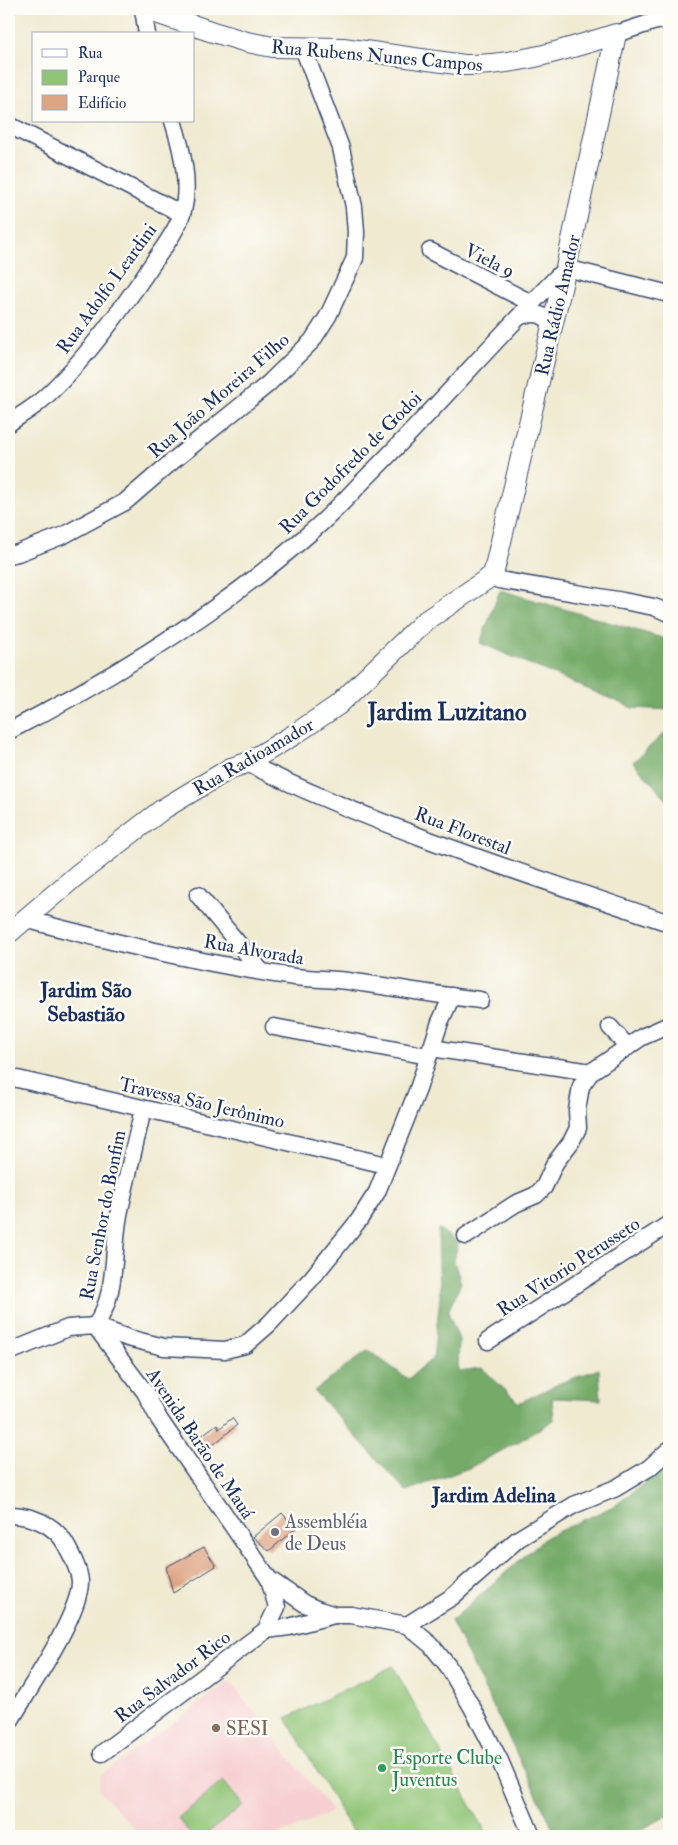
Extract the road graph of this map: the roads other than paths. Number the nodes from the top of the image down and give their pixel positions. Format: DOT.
graph roads {
  1 [pos="144,9"];
  2 [pos="669,19"];
  3 [pos="147,32"];
  4 [pos="616,34"];
  5 [pos="303,48"];
  6 [pos="172,122"];
  7 [pos="9,125"];
  8 [pos="182,214"];
  9 [pos="430,251"];
  10 [pos="566,268"];
  11 [pos="669,294"];
  12 [pos="531,303"];
  13 [pos="520,316"];
  14 [pos="553,324"];
  15 [pos="9,423"];
  16 [pos="9,555"];
  17 [pos="494,575"];
  18 [pos="669,613"];
  19 [pos="9,731"];
  20 [pos="247,762"];
  21 [pos="198,895"];
  22 [pos="25,919"];
  23 [pos="669,923"];
  24 [pos="9,933"];
  25 [pos="261,971"];
  26 [pos="452,996"];
  27 [pos="480,1000"];
  28 [pos="669,1025"];
  29 [pos="274,1026"];
  30 [pos="610,1027"];
  31 [pos="628,1047"];
  32 [pos="430,1052"];
  33 [pos="591,1072"];
  34 [pos="9,1077"];
  35 [pos="143,1109"];
  36 [pos="386,1165"];
  37 [pos="669,1224"];
  38 [pos="466,1236"];
  39 [pos="95,1326"];
  40 [pos="488,1341"];
  41 [pos="9,1352"];
  42 [pos="669,1450"];
  43 [pos="9,1515"];
  44 [pos="269,1580"];
  45 [pos="335,1615"];
  46 [pos="407,1625"];
  47 [pos="266,1630"];
  48 [pos="9,1723"];
  49 [pos="102,1754"];
  50 [pos="532,1836"];
  1 -- 3 [label="street"];
  1 -- 5 [label="street, Rua Rubens Nunes Campos"];
  2 -- 4 [label="street, Rua Rubens Nunes Campos"];
  4 -- 5 [label="street, Rua Rubens Nunes Campos"];
  4 -- 10 [label="street, Rua Rádio Amador"];
  5 -- 16 [label="street, Rua João Moreira Filho"];
  6 -- 8 [label="street, Rua Adolfo Leardini"];
  7 -- 8 [label="street"];
  8 -- 15 [label="street, Rua Adolfo Leardini"];
  9 -- 12 [label="street, Viela 9"];
  10 -- 11 [label="street"];
  10 -- 12 [label="street, Rua Godofredo de Godoi"];
  10 -- 14 [label="street, Rua Rádio Amador"];
  12 -- 13 [label="street, Rua Godofredo de Godoi"];
  13 -- 14 [label="street"];
  13 -- 19 [label="street, Rua Godofredo de Godoi"];
  14 -- 17 [label="street, Rua Rádio Amador"];
  17 -- 18 [label="street"];
  17 -- 20 [label="street, Rua Radioamador"];
  20 -- 22 [label="street, Rua Radioamador"];
  20 -- 23 [label="street, Rua Florestal"];
  21 -- 25 [label="street"];
  22 -- 24 [label="street, Rua Radioamador"];
  22 -- 25 [label="street, Rua Alvorada"];
  25 -- 26 [label="street, Rua Alvorada"];
  26 -- 27 [label="street, Rua Alvorada"];
  26 -- 32 [label="street"];
  28 -- 31 [label="street"];
  29 -- 32 [label="street"];
  30 -- 31 [label="street"];
  31 -- 33 [label="street"];
  32 -- 33 [label="street"];
  32 -- 36 [label="street"];
  33 -- 38 [label="street"];
  34 -- 35 [label="street, Travessa São Jerônimo"];
  35 -- 36 [label="street, Travessa São Jerônimo"];
  35 -- 39 [label="street, Rua Senhor do Bonfim"];
  36 -- 39 [label="street"];
  37 -- 40 [label="street, Rua Vitorio Perusseto"];
  39 -- 41 [label="street"];
  39 -- 44 [label="street, Avenida Barão de Mauá"];
  42 -- 46 [label="street"];
  43 -- 48 [label="street"];
  44 -- 45 [label="street, Avenida Barão de Mauá"];
  44 -- 47 [label="street, Rua Salvador Rico"];
  45 -- 46 [label="street, Avenida Barão de Mauá"];
  45 -- 47 [label="street, Rua Salvador Rico"];
  46 -- 50 [label="street, Avenida Barão de Mauá"];
  47 -- 49 [label="street, Rua Salvador Rico"];
}
